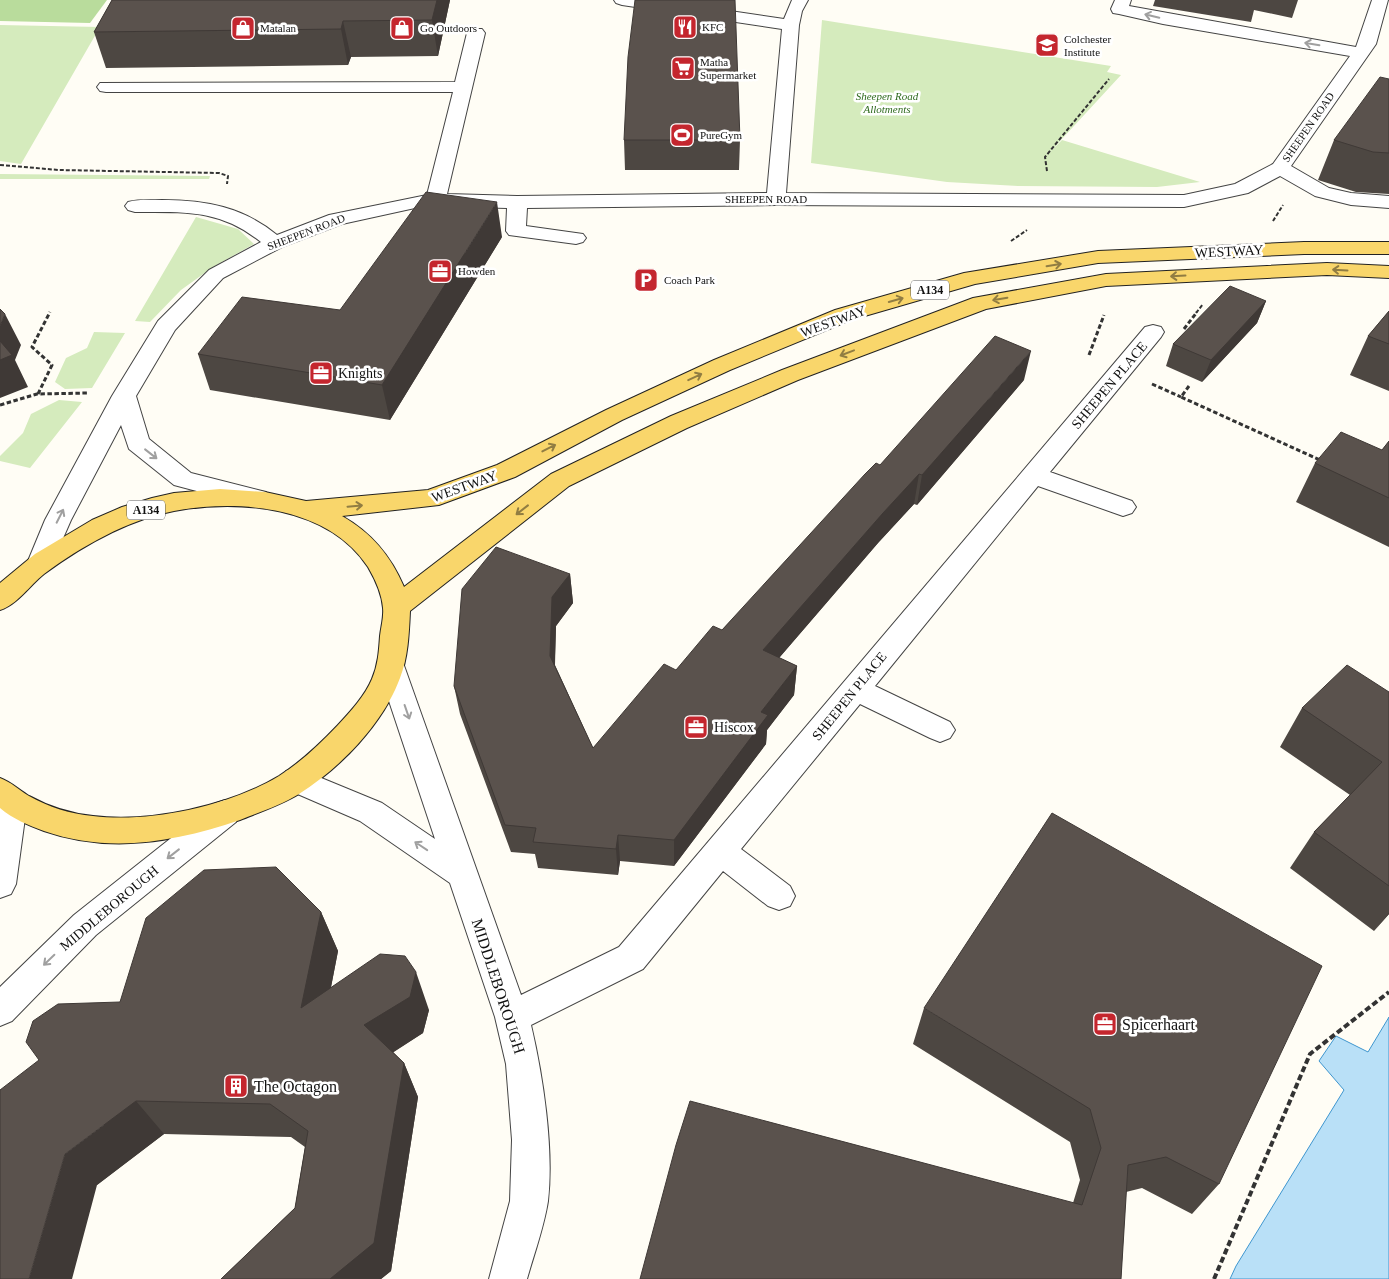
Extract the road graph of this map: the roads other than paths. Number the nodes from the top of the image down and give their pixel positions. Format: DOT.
graph roads {
  1 [pos="622,0"];
  2 [pos="800,0"];
  3 [pos="1123,0"];
  4 [pos="1380,0"];
  5 [pos="791,25"];
  6 [pos="476,33"];
  7 [pos="1360,53"];
  8 [pos="463,87"];
  9 [pos="106,88"];
  10 [pos="1280,168"];
  11 [pos="776,199"];
  12 [pos="436,200"];
  13 [pos="517,202"];
  14 [pos="1389,202"];
  15 [pos="135,206"];
  16 [pos="576,238"];
  17 [pos="275,243"];
  18 [pos="1389,248"];
  19 [pos="1389,272"];
  20 [pos="1153,332"];
  21 [pos="125,394"];
  22 [pos="1032,475"];
  23 [pos="262,500"];
  24 [pos="1123,508"];
  25 [pos="307,510"];
  26 [pos="41,561"];
  27 [pos="4,592"];
  28 [pos="397,607"];
  29 [pos="391,665"];
  30 [pos="855,689"];
  31 [pos="940,730"];
  32 [pos="297,780"];
  33 [pos="6,797"];
  34 [pos="225,813"];
  35 [pos="721,851"];
  36 [pos="461,873"];
  37 [pos="0,884"];
  38 [pos="779,896"];
  39 [pos="0,1010"];
  40 [pos="512,1017"];
  41 [pos="508,1279"];
  1 -- 5 [label="street"];
  2 -- 5 [label="street"];
  7 -- 3 [label="street, one-way"];
  4 -- 7 [label="street, SHEEPEN ROAD"];
  5 -- 11 [label="street"];
  6 -- 8 [label="street"];
  7 -- 10 [label="street, SHEEPEN ROAD"];
  8 -- 9 [label="street"];
  8 -- 12 [label="street"];
  10 -- 11 [label="street, SHEEPEN ROAD"];
  10 -- 14 [label="street"];
  11 -- 13 [label="street, SHEEPEN ROAD"];
  12 -- 13 [label="street, SHEEPEN ROAD"];
  12 -- 17 [label="street, SHEEPEN ROAD"];
  13 -- 16 [label="street"];
  15 -- 17 [label="street"];
  17 -- 21 [label="street, SHEEPEN ROAD"];
  25 -- 18 [label="main road, WESTWAY / A134, one-way"];
  19 -- 28 [label="main road, WESTWAY / A134, one-way"];
  20 -- 22 [label="street, SHEEPEN PLACE"];
  21 -- 23 [label="street, one-way"];
  26 -- 21 [label="street, SHEEPEN ROAD, one-way"];
  22 -- 24 [label="street"];
  22 -- 30 [label="street, SHEEPEN PLACE"];
  23 -- 25 [label="main road, A134"];
  23 -- 26 [label="main road, A134"];
  25 -- 28 [label="main road, A134"];
  26 -- 27 [label="main road, A134"];
  28 -- 29 [label="main road, A134"];
  29 -- 32 [label="main road, A134"];
  29 -- 36 [label="street, MIDDLEBOROUGH, one-way"];
  30 -- 31 [label="street"];
  30 -- 35 [label="street, SHEEPEN PLACE"];
  32 -- 34 [label="main road, A134"];
  36 -- 32 [label="street, one-way"];
  33 -- 34 [label="main road, A134"];
  33 -- 37 [label="street"];
  34 -- 39 [label="street, MIDDLEBOROUGH, one-way"];
  35 -- 38 [label="street"];
  35 -- 40 [label="street, SHEEPEN PLACE"];
  36 -- 40 [label="street, MIDDLEBOROUGH"];
  40 -- 41 [label="street, MIDDLEBOROUGH"];
}
